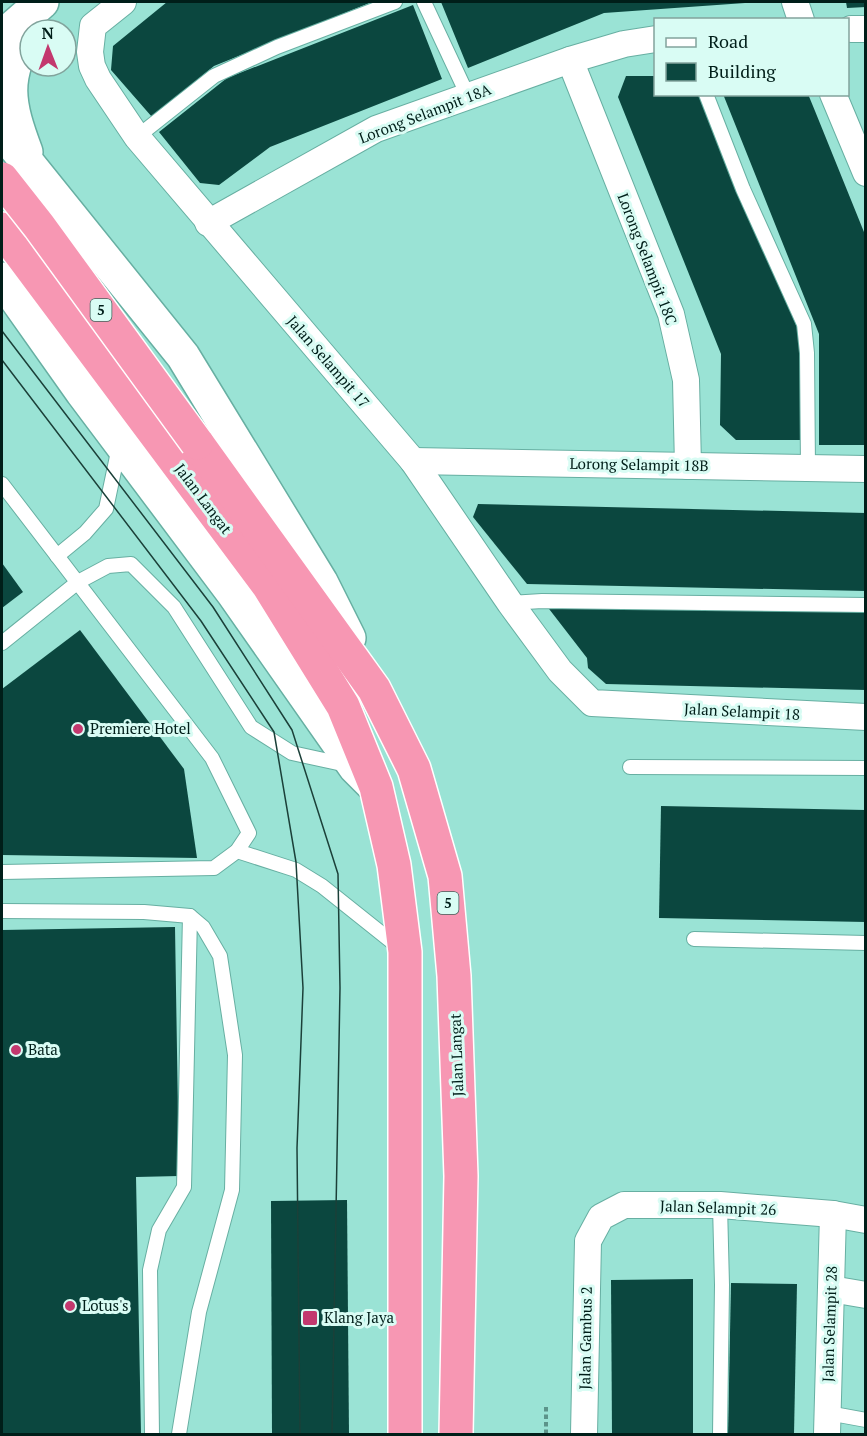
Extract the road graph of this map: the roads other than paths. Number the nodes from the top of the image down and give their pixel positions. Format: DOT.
graph roads {
  1 [pos="42,2"];
  2 [pos="52,2"];
  3 [pos="123,2"];
  4 [pos="395,2"];
  5 [pos="424,2"];
  6 [pos="795,2"];
  7 [pos="40,18"];
  8 [pos="801,18"];
  9 [pos="2,37"];
  10 [pos="654,39"];
  11 [pos="18,55"];
  12 [pos="570,60"];
  13 [pos="468,96"];
  14 [pos="707,96"];
  15 [pos="834,96"];
  16 [pos="2,131"];
  17 [pos="137,137"];
  18 [pos="31,166"];
  19 [pos="865,171"];
  20 [pos="2,179"];
  21 [pos="2,192"];
  22 [pos="208,223"];
  23 [pos="80,227"];
  24 [pos="2,229"];
  25 [pos="2,279"];
  26 [pos="120,442"];
  27 [pos="186,452"];
  28 [pos="413,461"];
  29 [pos="688,466"];
  30 [pos="808,468"];
  31 [pos="866,469"];
  32 [pos="2,484"];
  33 [pos="57,556"];
  34 [pos="78,582"];
  35 [pos="510,603"];
  36 [pos="866,605"];
  37 [pos="2,643"];
  38 [pos="374,689"];
  39 [pos="618,706"];
  40 [pos="866,717"];
  41 [pos="630,767"];
  42 [pos="866,768"];
  43 [pos="365,777"];
  44 [pos="237,851"];
  45 [pos="2,872"];
  46 [pos="2,910"];
  47 [pos="190,916"];
  48 [pos="694,939"];
  49 [pos="866,943"];
  50 [pos="405,952"];
  51 [pos="720,1205"];
  52 [pos="833,1214"];
  53 [pos="866,1220"];
  54 [pos="588,1241"];
  55 [pos="831,1289"];
  56 [pos="866,1295"];
  57 [pos="866,1420"];
  58 [pos="828,1424"];
  59 [pos="152,1434"];
  60 [pos="178,1434"];
  61 [pos="405,1434"];
  62 [pos="456,1434"];
  63 [pos="584,1434"];
  64 [pos="720,1434"];
  1 -- 9 [label="main road"];
  2 -- 7 [label="main road"];
  3 -- 17 [label="street, Jalan Selampit 17"];
  4 -- 17 [label="lane"];
  5 -- 13 [label="lane"];
  6 -- 8 [label="street"];
  10 -- 12 [label="street, Lorong Selampit 18A"];
  11 -- 18 [label="main road"];
  12 -- 13 [label="street, Lorong Selampit 18A"];
  12 -- 29 [label="street, Lorong Selampit 18C"];
  13 -- 22 [label="street, Lorong Selampit 18A"];
  14 -- 30 [label="lane"];
  15 -- 19 [label="street"];
  16 -- 18 [label="main road, Jalan Langat / 5"];
  17 -- 22 [label="street, Jalan Selampit 17"];
  18 -- 23 [label="main road, Jalan Langat / 5"];
  20 -- 27 [label="highway, Jalan Langat / 5, bridge"];
  21 -- 23 [label="main road"];
  22 -- 28 [label="street, Jalan Selampit 17"];
  23 -- 38 [label="main road, Jalan Langat / 5"];
  24 -- 27 [label="highway, Jalan Langat / 5"];
  25 -- 26 [label="main road, Jalan Langat / 5"];
  26 -- 33 [label="lane"];
  26 -- 43 [label="main road, Jalan Langat / 5"];
  27 -- 38 [label="highway, Jalan Langat / 5"];
  27 -- 43 [label="highway, Jalan Langat / 5"];
  28 -- 29 [label="street, Lorong Selampit 18B"];
  28 -- 35 [label="street, Jalan Selampit 17"];
  29 -- 30 [label="street, Lorong Selampit 18B"];
  30 -- 31 [label="street, Lorong Selampit 18B"];
  32 -- 33 [label="lane"];
  33 -- 34 [label="lane"];
  34 -- 37 [label="lane"];
  34 -- 43 [label="lane"];
  34 -- 44 [label="lane"];
  35 -- 36 [label="lane"];
  35 -- 39 [label="street, Jalan Selampit 17"];
  38 -- 62 [label="highway, Jalan Langat / 5"];
  39 -- 40 [label="street, Jalan Selampit 18"];
  41 -- 42 [label="lane"];
  43 -- 50 [label="highway, Jalan Langat / 5"];
  44 -- 45 [label="lane"];
  44 -- 50 [label="lane"];
  46 -- 47 [label="lane"];
  47 -- 59 [label="lane"];
  47 -- 60 [label="lane"];
  48 -- 49 [label="lane"];
  50 -- 61 [label="highway, Jalan Langat / 5"];
  51 -- 52 [label="street, Jalan Selampit 26"];
  51 -- 54 [label="street, Jalan Selampit 26"];
  51 -- 64 [label="lane"];
  52 -- 53 [label="street, Jalan Selampit 26"];
  52 -- 55 [label="street, Jalan Selampit 28"];
  54 -- 63 [label="street, Jalan Gambus 2"];
  55 -- 56 [label="street"];
  55 -- 58 [label="street, Jalan Selampit 28"];
  57 -- 58 [label="lane"];
}
